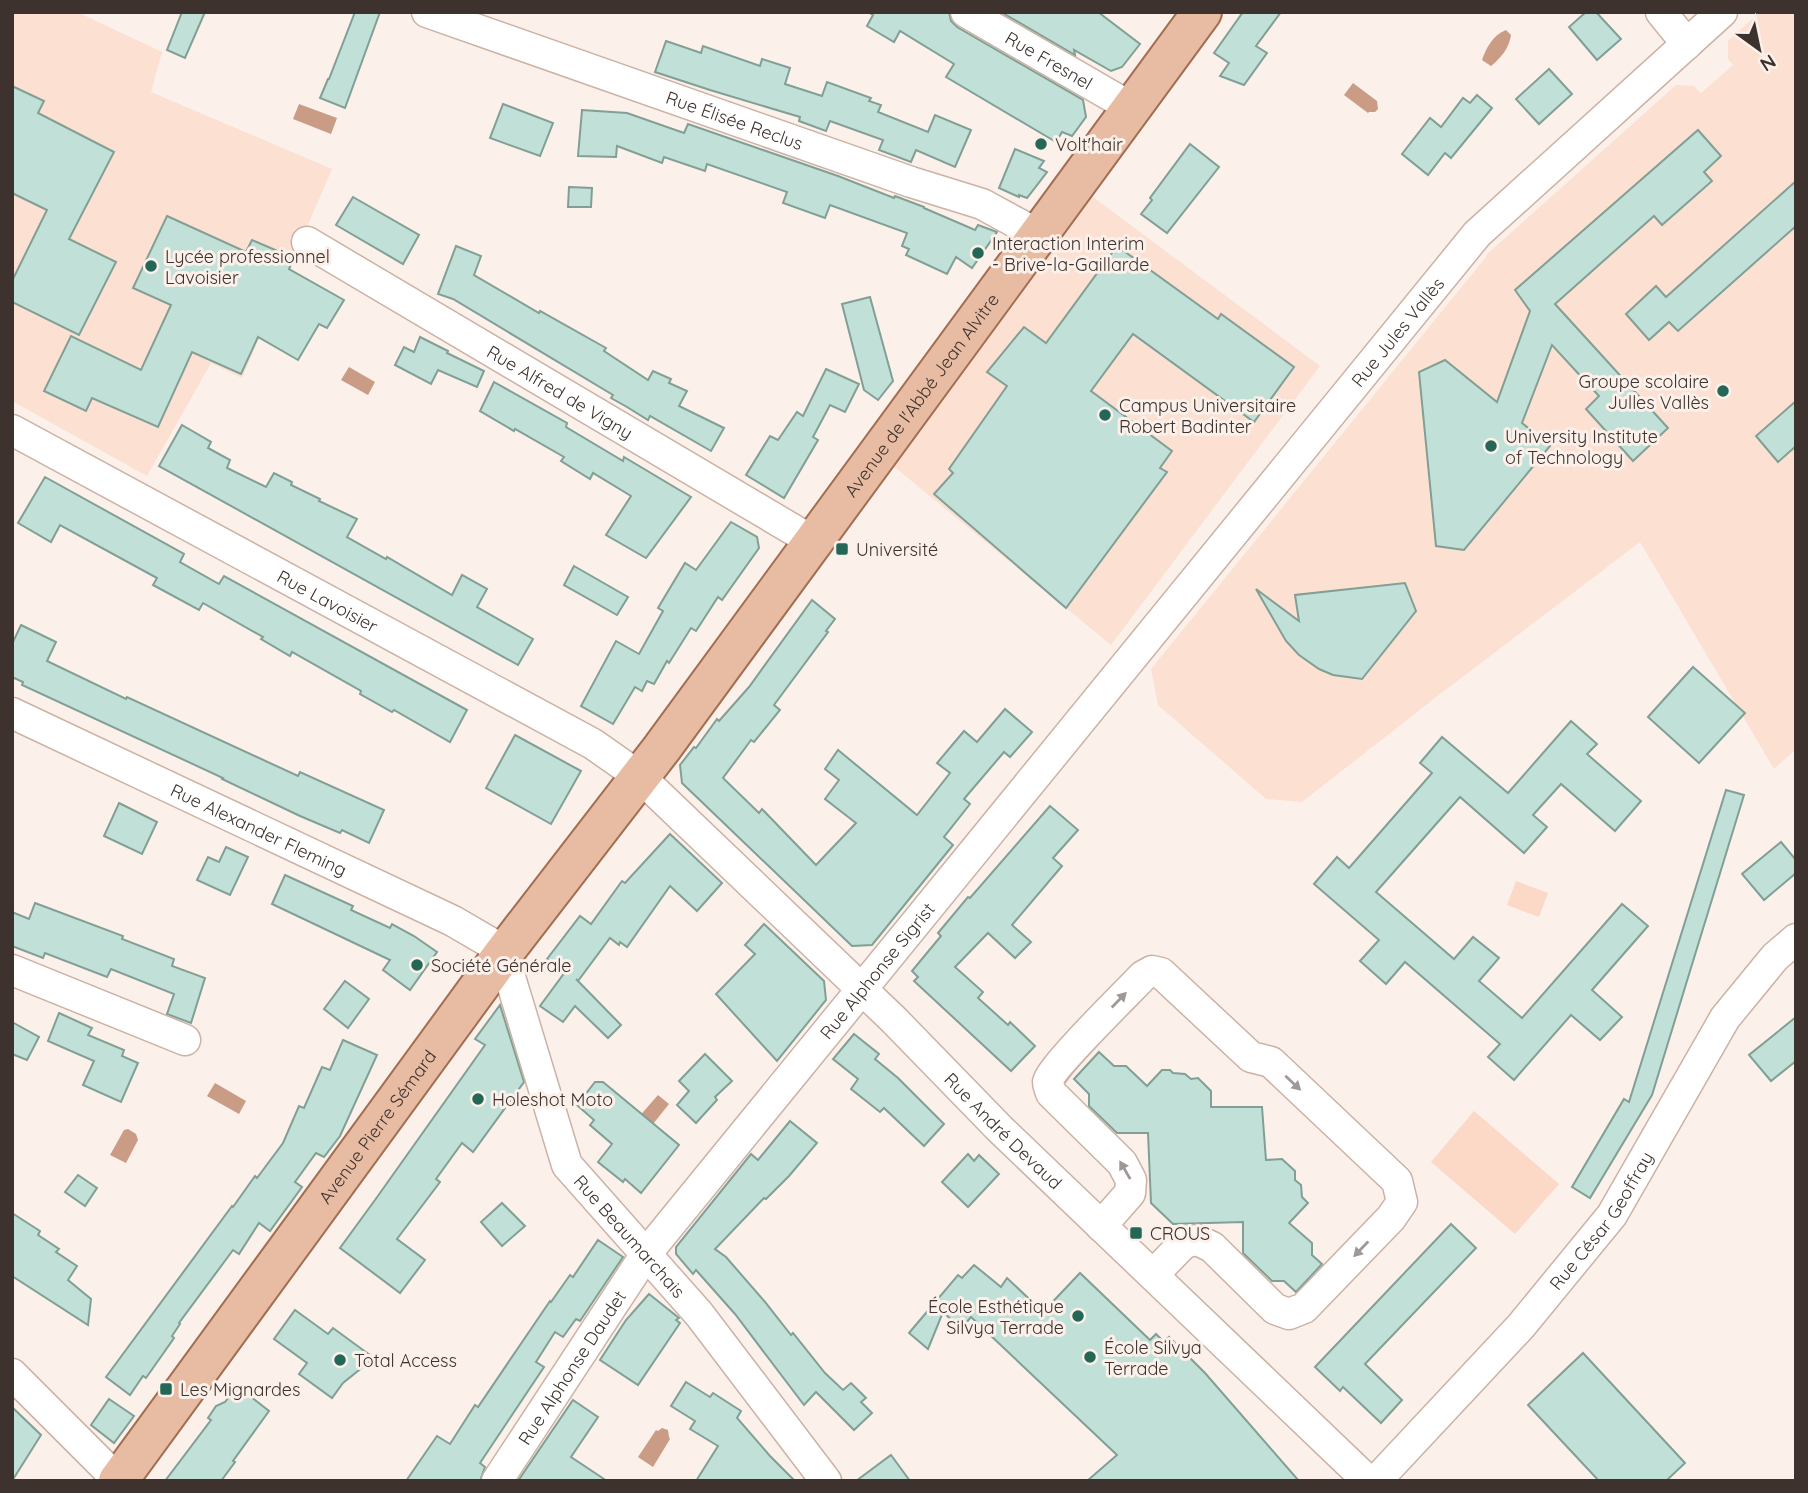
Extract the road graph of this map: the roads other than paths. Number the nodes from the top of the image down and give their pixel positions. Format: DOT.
graph roads {
  1 [pos="427,12"];
  2 [pos="966,12"];
  3 [pos="1202,12"];
  4 [pos="1661,12"];
  5 [pos="1722,12"];
  6 [pos="1687,44"];
  7 [pos="1132,108"];
  8 [pos="1039,235"];
  9 [pos="307,242"];
  10 [pos="14,434"];
  11 [pos="814,542"];
  12 [pos="1109,687"];
  13 [pos="12,713"];
  14 [pos="640,777"];
  15 [pos="1796,939"];
  16 [pos="503,954"];
  17 [pos="12,970"];
  18 [pos="862,990"];
  19 [pos="185,1040"];
  20 [pos="1101,1226"];
  21 [pos="646,1254"];
  22 [pos="1153,1276"];
  23 [pos="12,1374"];
  24 [pos="118,1481"];
  25 [pos="497,1481"];
  26 [pos="826,1481"];
  27 [pos="1368,1481"];
  28 [pos="1376,1481"];
  1 -- 8 [label="street, Rue Élisée Reclus"];
  2 -- 7 [label="street, Rue Fresnel"];
  3 -- 7 [label="main road, Avenue de l'Abbé Jean Alvitre"];
  4 -- 6 [label="street"];
  5 -- 6 [label="street, Rue Jules Vallès"];
  6 -- 12 [label="street, Rue Jules Vallès"];
  7 -- 8 [label="main road, Avenue de l'Abbé Jean Alvitre"];
  8 -- 11 [label="main road, Avenue de l'Abbé Jean Alvitre"];
  9 -- 11 [label="street, Rue Alfred de Vigny"];
  10 -- 14 [label="street, Rue Lavoisier"];
  11 -- 14 [label="main road, Avenue de l'Abbé Jean Alvitre"];
  12 -- 18 [label="street, Rue Alphonse Sigrist"];
  13 -- 16 [label="street, Rue Alexander Fleming"];
  14 -- 16 [label="main road, Avenue Pierre Sémard"];
  14 -- 18 [label="street, Rue André Devaud"];
  15 -- 28 [label="street, Rue César Geoffray"];
  16 -- 21 [label="street, Rue Beaumarchais"];
  16 -- 24 [label="main road, Avenue Pierre Sémard"];
  17 -- 19 [label="street"];
  18 -- 20 [label="street, Rue André Devaud"];
  18 -- 21 [label="street, Rue Alphonse Sigrist"];
  20 -- 22 [label="street, Rue André Devaud"];
  20 -- 22 [label="street, one-way"];
  21 -- 25 [label="street, Rue Alphonse Daudet"];
  21 -- 26 [label="street, Rue Beaumarchais"];
  22 -- 27 [label="street, Rue André Devaud"];
  23 -- 24 [label="street"];
}
